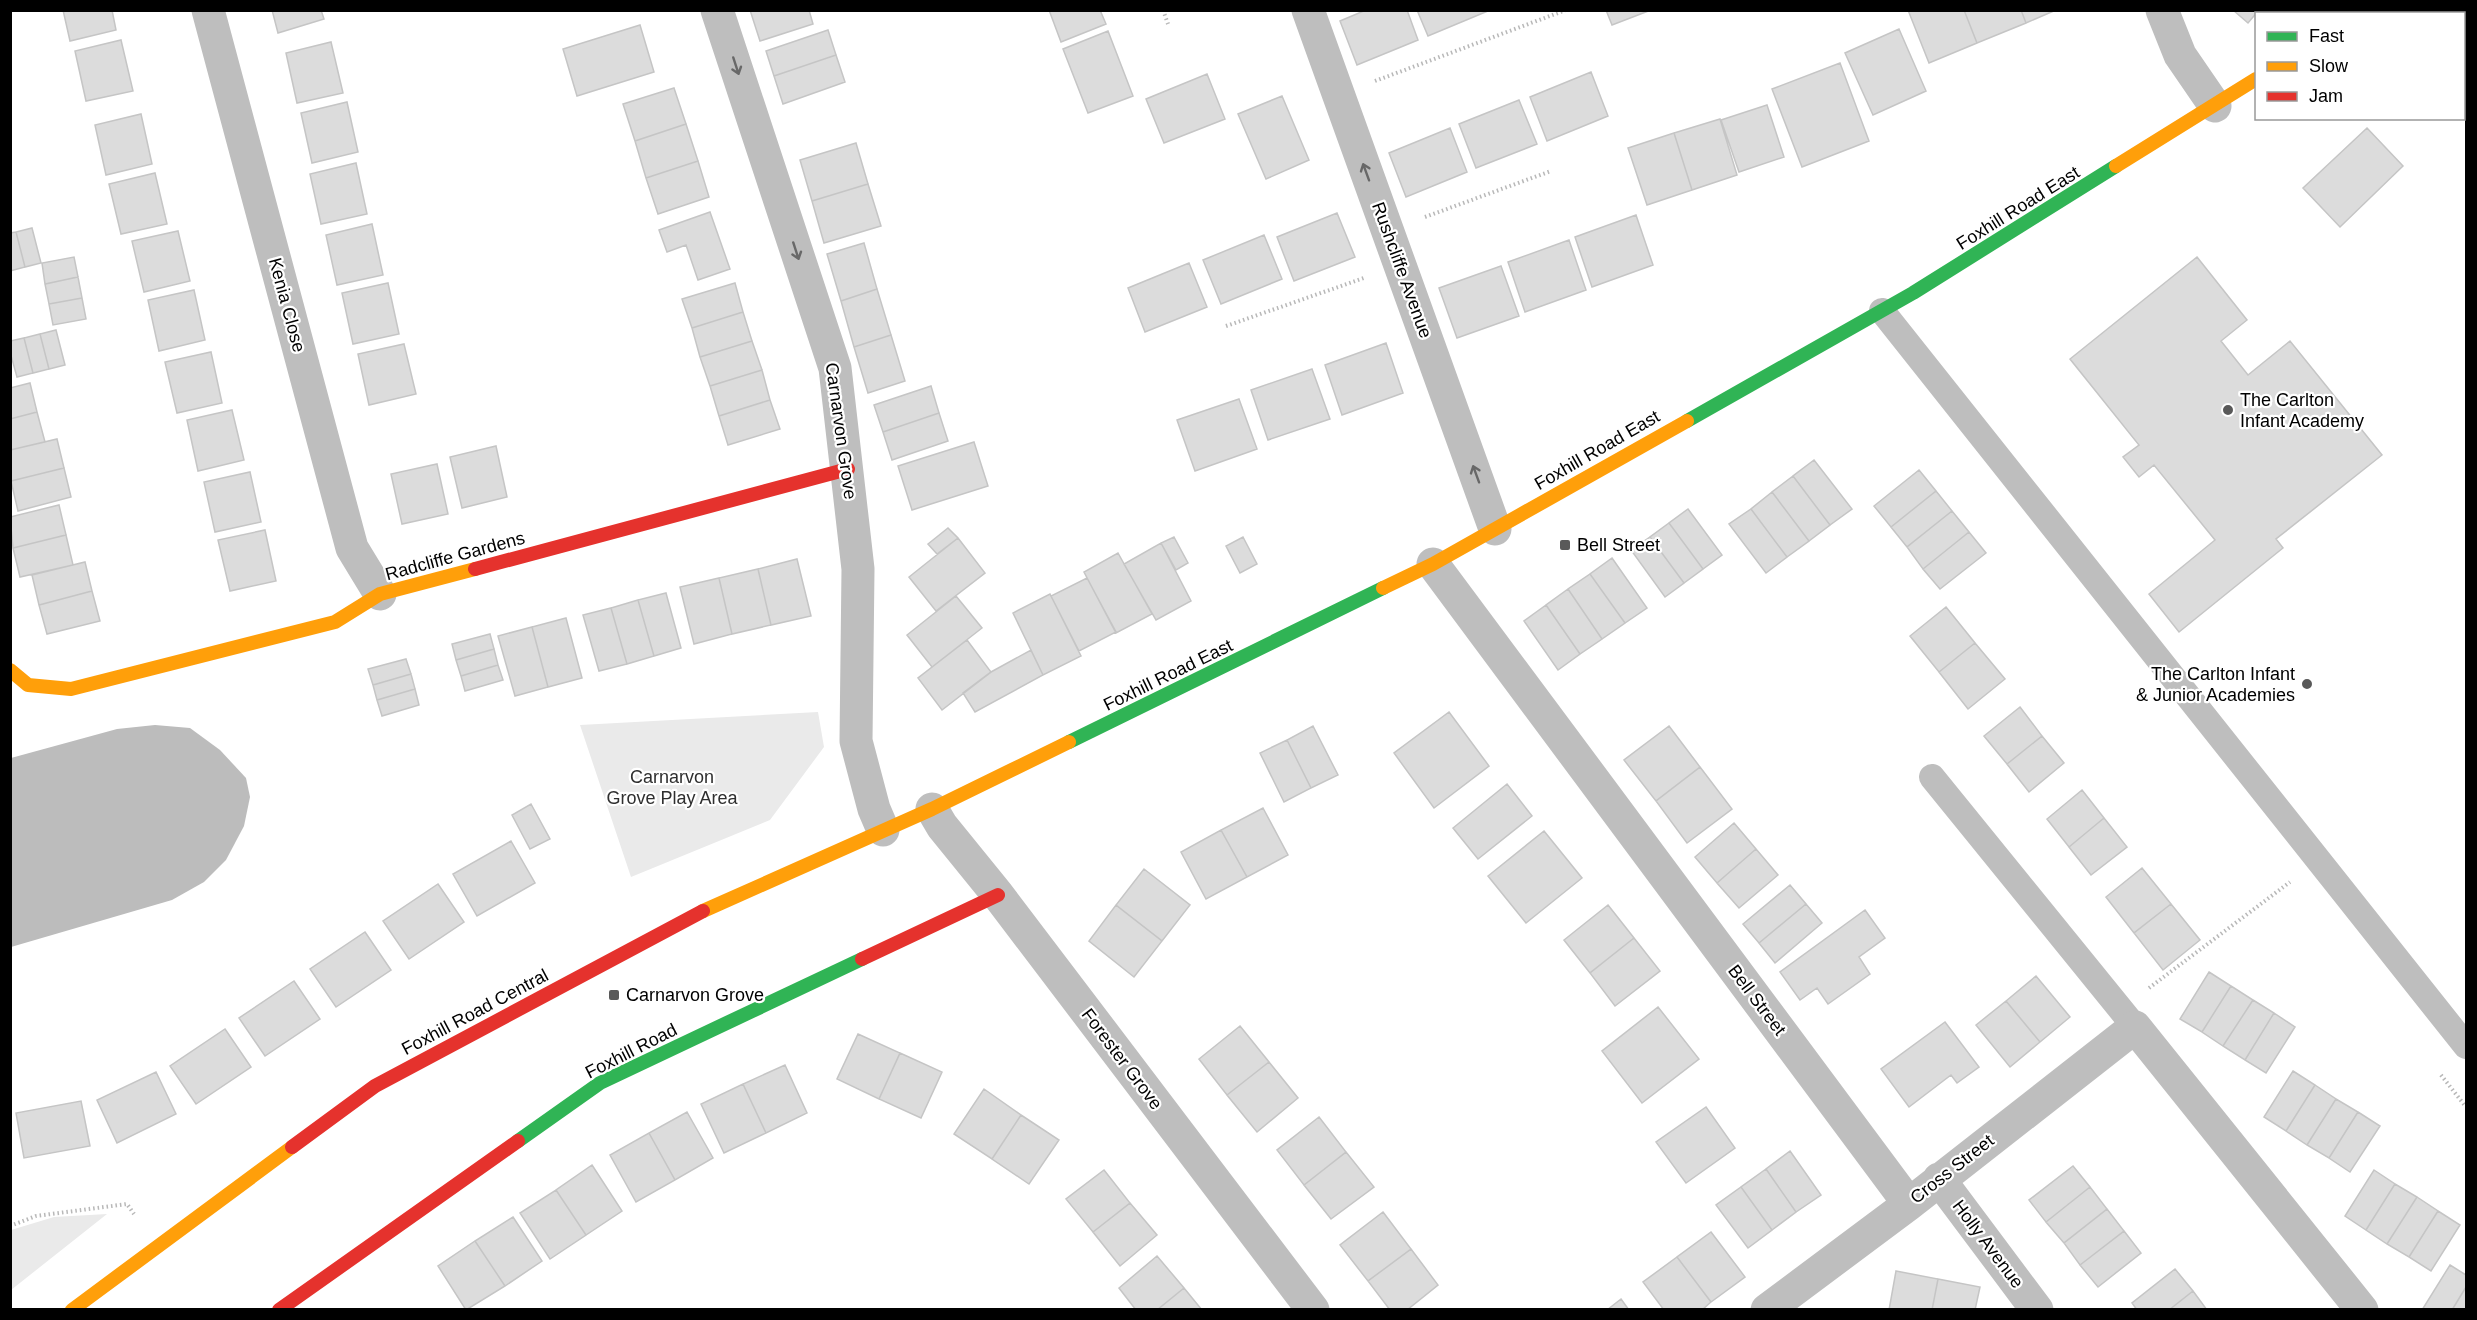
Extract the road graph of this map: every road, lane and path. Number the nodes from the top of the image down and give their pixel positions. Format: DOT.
graph roads {
  1 [pos="208,10"];
  2 [pos="717,10"];
  3 [pos="1163,10"];
  4 [pos="1308,10"];
  5 [pos="1566,10"];
  6 [pos="2162,10"];
  7 [pos="1168,24"];
  8 [pos="2255,81"];
  9 [pos="1338,94"];
  10 [pos="2215,106"];
  11 [pos="1551,171"];
  12 [pos="1388,231"];
  13 [pos="1401,265"];
  14 [pos="1882,311"];
  15 [pos="1226,326"];
  16 [pos="848,469"];
  17 [pos="1495,529"];
  18 [pos="1433,564"];
  19 [pos="380,594"];
  20 [pos="10,670"];
  21 [pos="1932,777"];
  22 [pos="932,809"];
  23 [pos="883,830"];
  24 [pos="2289,882"];
  25 [pos="998,895"];
  26 [pos="2135,1026"];
  27 [pos="2466,1046"];
  28 [pos="1939,1179"];
  29 [pos="1909,1204"];
  30 [pos="10,1226"];
  31 [pos="157,1246"];
  32 [pos="72,1310"];
  33 [pos="279,1310"];
  34 [pos="1313,1310"];
  35 [pos="1767,1310"];
  36 [pos="2037,1310"];
  37 [pos="2362,1310"];
  1 -- 19 [label="street, Kenia Close"];
  2 -- 16 [label="street, Carnarvon Grove, one-way"];
  3 -- 7 [label="path"];
  4 -- 9 [label="street, Rushcliffe Avenue"];
  5 -- 9 [label="path"];
  6 -- 10 [label="street"];
  8 -- 10 [label="street, Foxhill Road East"];
  12 -- 9 [label="street, Rushcliffe Avenue, one-way"];
  10 -- 14 [label="street, Foxhill Road East"];
  11 -- 12 [label="path"];
  12 -- 13 [label="street, Rushcliffe Avenue"];
  13 -- 15 [label="path"];
  17 -- 13 [label="street, Rushcliffe Avenue, one-way"];
  14 -- 17 [label="street, Foxhill Road East"];
  14 -- 27 [label="lane"];
  16 -- 19 [label="street, Radcliffe Gardens"];
  16 -- 23 [label="street, Carnarvon Grove"];
  17 -- 18 [label="street, Foxhill Road East"];
  18 -- 22 [label="street, Foxhill Road East"];
  18 -- 29 [label="street, Bell Street"];
  19 -- 20 [label="street, Radcliffe Gardens"];
  21 -- 26 [label="lane"];
  22 -- 23 [label="street, Foxhill Road Central"];
  22 -- 25 [label="street, Forester Grove"];
  23 -- 31 [label="street, Foxhill Road Central"];
  24 -- 26 [label="path"];
  25 -- 33 [label="street, Foxhill Road"];
  25 -- 34 [label="street, Forester Grove"];
  26 -- 28 [label="street, Cross Street"];
  26 -- 37 [label="street"];
  28 -- 29 [label="street, Cross Street"];
  28 -- 36 [label="street, Holly Avenue"];
  29 -- 35 [label="street, Cross Street"];
  30 -- 31 [label="path"];
  31 -- 32 [label="street, Foxhill Road Central"];
}
